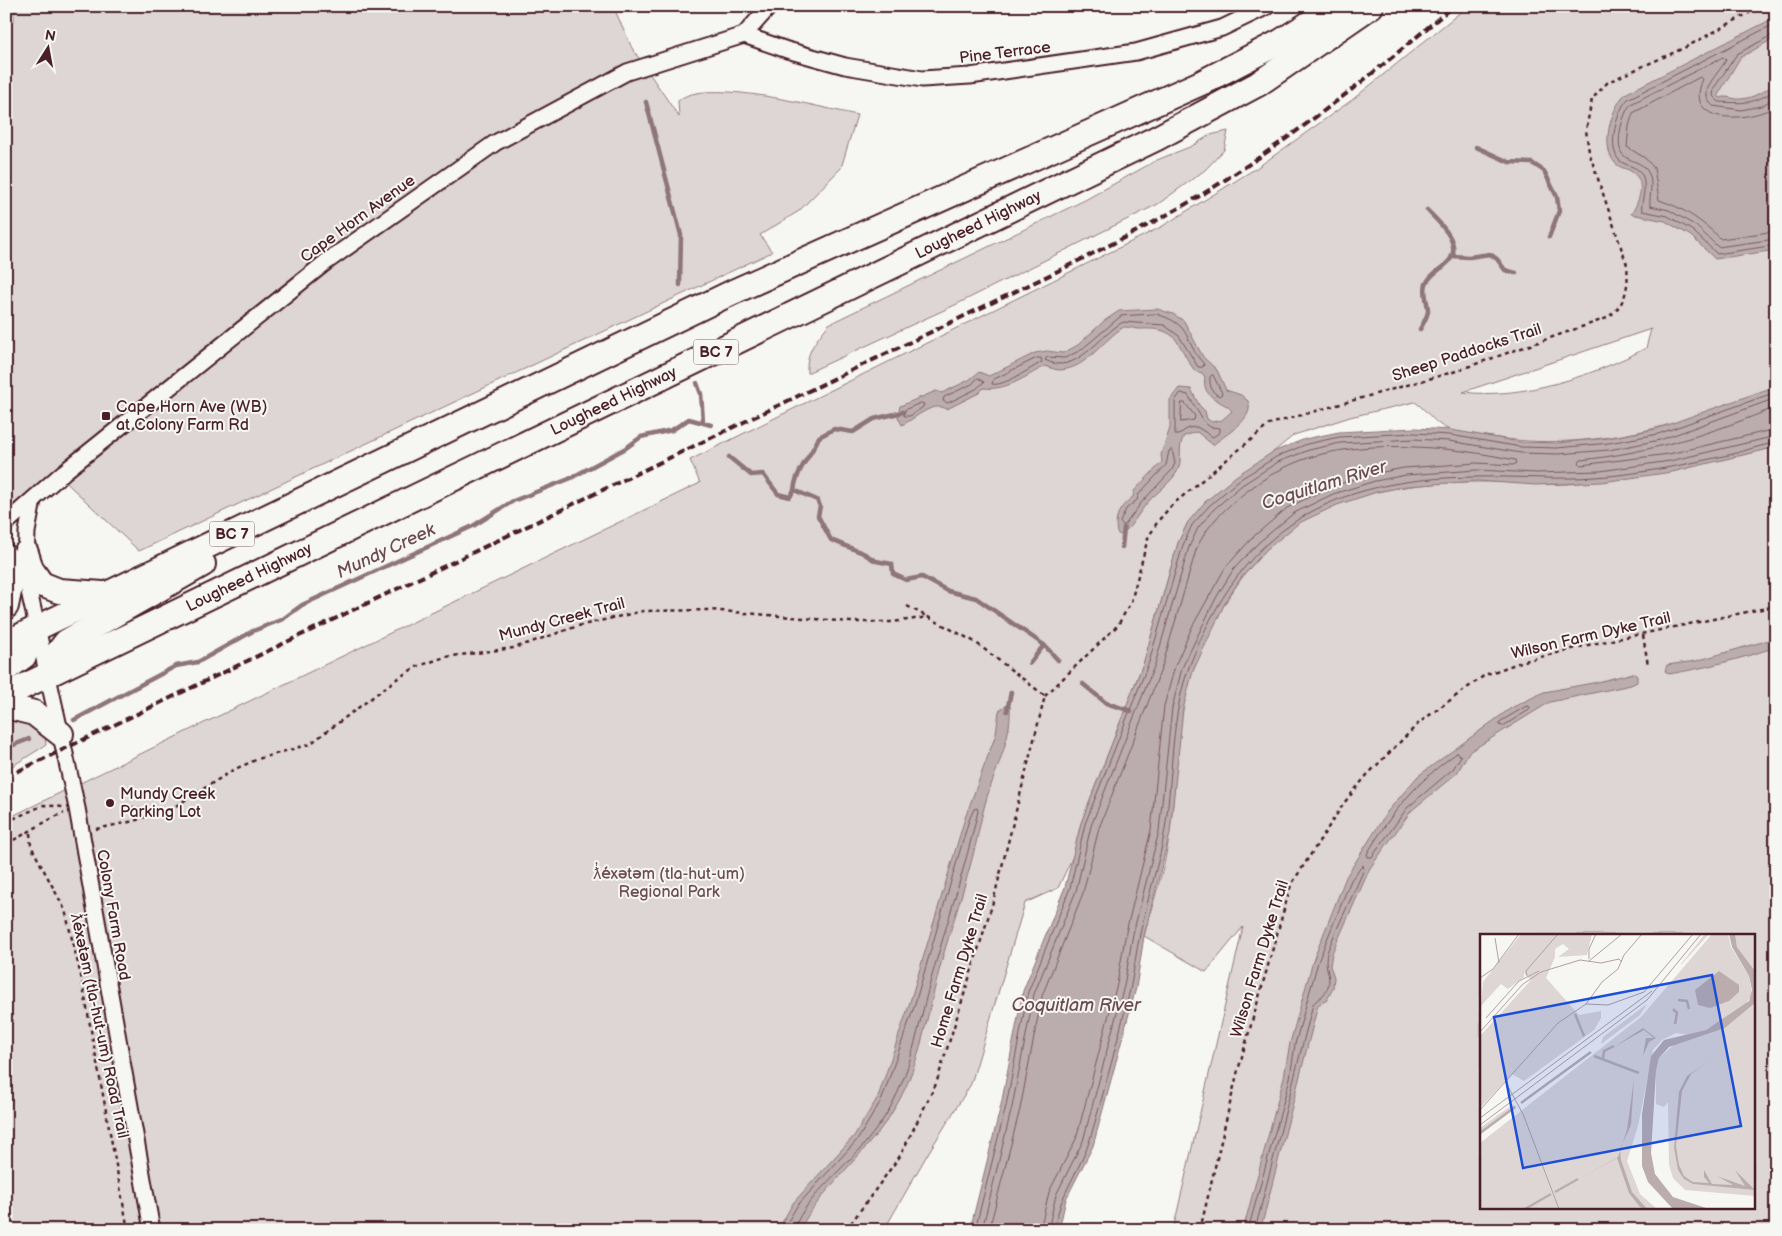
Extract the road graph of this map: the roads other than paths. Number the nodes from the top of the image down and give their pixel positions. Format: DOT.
graph roads {
  1 [pos="770,6"];
  2 [pos="1268,6"];
  3 [pos="1338,6"];
  4 [pos="1371,6"];
  5 [pos="744,35"];
  6 [pos="357,473"];
  7 [pos="33,500"];
  8 [pos="6,523"];
  9 [pos="16,552"];
  10 [pos="14,585"];
  11 [pos="107,594"];
  12 [pos="34,618"];
  13 [pos="6,643"];
  14 [pos="6,668"];
  15 [pos="48,674"];
  16 [pos="6,694"];
  17 [pos="6,706"];
  18 [pos="60,734"];
  19 [pos="152,1230"];
  1 -- 5 [label="street"];
  2 -- 5 [label="street, Pine Terrace"];
  3 -- 6 [label="main road, BC 7"];
  4 -- 15 [label="main road, Lougheed Highway / BC 7"];
  5 -- 7 [label="street, Cape Horn Avenue"];
  6 -- 11 [label="main road, BC 7"];
  6 -- 15 [label="main road"];
  7 -- 8 [label="street, Cape Horn Avenue"];
  7 -- 9 [label="street"];
  9 -- 10 [label="main road"];
  10 -- 11 [label="main road"];
  10 -- 12 [label="street, Colony Farm Road"];
  11 -- 12 [label="main road, BC 7"];
  12 -- 13 [label="main road, BC 7"];
  12 -- 14 [label="main road"];
  12 -- 15 [label="street, Colony Farm Road"];
  15 -- 16 [label="main road, Lougheed Highway / BC 7"];
  15 -- 18 [label="street, Colony Farm Road"];
  17 -- 18 [label="main road"];
  18 -- 19 [label="street, Colony Farm Road"];
}
